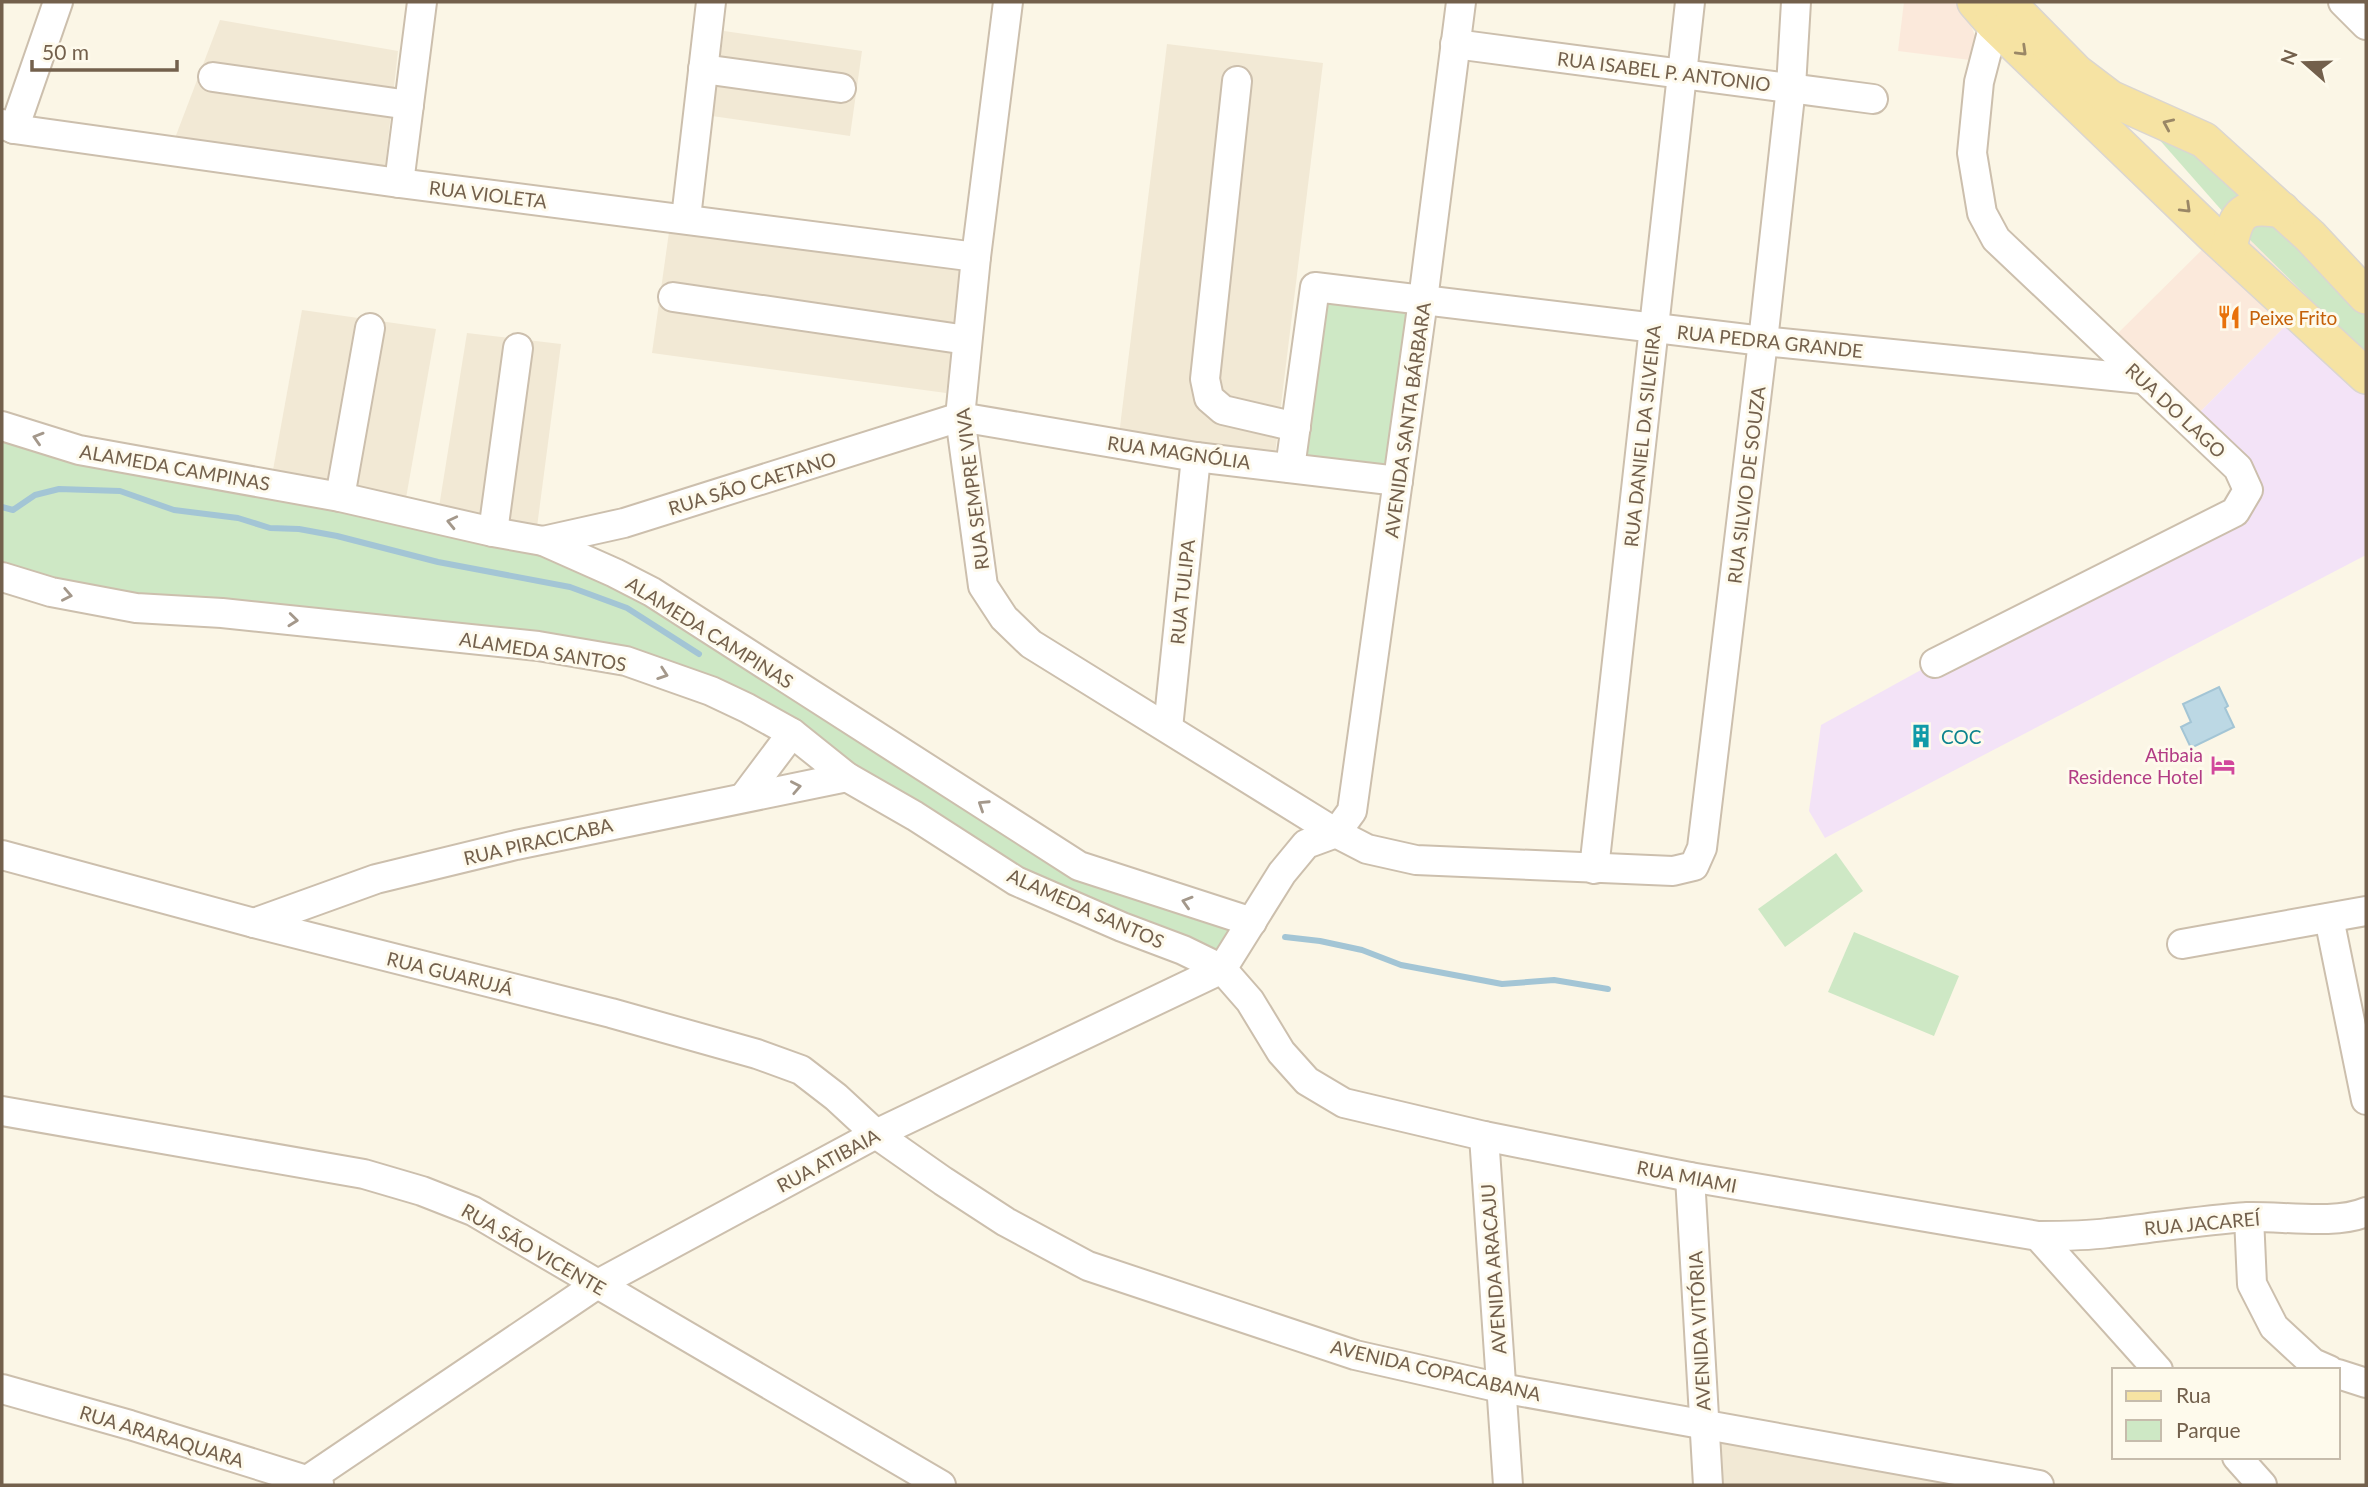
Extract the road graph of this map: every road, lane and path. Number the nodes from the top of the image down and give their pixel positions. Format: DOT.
graph roads {
  1 [pos="58,2"];
  2 [pos="422,2"];
  3 [pos="710,2"];
  4 [pos="1008,2"];
  5 [pos="1461,2"];
  6 [pos="1690,2"];
  7 [pos="1796,2"];
  8 [pos="2343,2"];
  9 [pos="1992,9"];
  10 [pos="2366,25"];
  11 [pos="1455,44"];
  12 [pos="703,69"];
  13 [pos="1682,72"];
  14 [pos="213,78"];
  15 [pos="1237,81"];
  16 [pos="1791,87"];
  17 [pos="841,88"];
  18 [pos="1873,99"];
  19 [pos="409,105"];
  20 [pos="8,126"];
  21 [pos="399,183"];
  22 [pos="2282,210"];
  23 [pos="686,218"];
  24 [pos="2229,249"];
  25 [pos="976,257"];
  26 [pos="2352,264"];
  27 [pos="2366,296"];
  28 [pos="673,297"];
  29 [pos="1423,300"];
  30 [pos="370,328"];
  31 [pos="1654,328"];
  32 [pos="967,341"];
  33 [pos="1763,341"];
  34 [pos="518,348"];
  35 [pos="2366,376"];
  36 [pos="2142,379"];
  37 [pos="960,417"];
  38 [pos="2,426"];
  39 [pos="1296,428"];
  40 [pos="1196,457"];
  41 [pos="1290,468"];
  42 [pos="1398,481"];
  43 [pos="341,497"];
  44 [pos="624,523"];
  45 [pos="493,532"];
  46 [pos="543,541"];
  47 [pos="615,573"];
  48 [pos="2,577"];
  49 [pos="1935,663"];
  50 [pos="1168,728"];
  51 [pos="792,733"];
  52 [pos="847,777"];
  53 [pos="744,797"];
  54 [pos="1336,833"];
  55 [pos="2,855"];
  56 [pos="1594,869"];
  57 [pos="334,894"];
  58 [pos="2366,911"];
  59 [pos="2329,918"];
  60 [pos="1252,922"];
  61 [pos="254,923"];
  62 [pos="316,939"];
  63 [pos="2182,944"];
  64 [pos="1222,969"];
  65 [pos="2366,1100"];
  66 [pos="2,1111"];
  67 [pos="876,1134"];
  68 [pos="1484,1136"];
  69 [pos="1690,1177"];
  70 [pos="2366,1212"];
  71 [pos="2249,1217"];
  72 [pos="2038,1236"];
  73 [pos="596,1284"];
  74 [pos="2156,1368"];
  75 [pos="2324,1368"];
  76 [pos="2340,1375"];
  77 [pos="2366,1382"];
  78 [pos="1501,1388"];
  79 [pos="2,1389"];
  80 [pos="1704,1425"];
  81 [pos="2239,1459"];
  82 [pos="310,1483"];
  83 [pos="941,1485"];
  84 [pos="1508,1485"];
  85 [pos="1708,1485"];
  86 [pos="2029,1485"];
  87 [pos="2262,1485"];
  1 -- 20 [label="street"];
  2 -- 19 [label="street"];
  3 -- 12 [label="street"];
  4 -- 25 [label="street, RUA SEMPRE VIVA"];
  5 -- 11 [label="street, AVENIDA SANTA BÁRBARA"];
  6 -- 13 [label="street, RUA DANIEL DA SILVEIRA"];
  7 -- 16 [label="street, RUA SILVIO DE SOUZA"];
  8 -- 10 [label="street"];
  22 -- 9 [label="main road, one-way"];
  9 -- 24 [label="main road, one-way"];
  9 -- 36 [label="street, RUA DO LAGO"];
  11 -- 13 [label="street, RUA ISABEL P. ANTONIO"];
  11 -- 29 [label="street, AVENIDA SANTA BÁRBARA"];
  12 -- 17 [label="street"];
  12 -- 23 [label="street"];
  13 -- 16 [label="street, RUA ISABEL P. ANTONIO"];
  13 -- 31 [label="street, RUA DANIEL DA SILVEIRA"];
  14 -- 19 [label="street"];
  15 -- 39 [label="street"];
  16 -- 18 [label="street, RUA ISABEL P. ANTONIO"];
  16 -- 33 [label="street, RUA SILVIO DE SOUZA"];
  19 -- 21 [label="street"];
  20 -- 21 [label="street, RUA VIOLETA"];
  21 -- 23 [label="street, RUA VIOLETA"];
  22 -- 24 [label="main road"];
  22 -- 26 [label="main road"];
  23 -- 25 [label="street, RUA VIOLETA"];
  24 -- 35 [label="main road"];
  25 -- 32 [label="street, RUA SEMPRE VIVA"];
  26 -- 27 [label="main road"];
  28 -- 32 [label="street"];
  29 -- 31 [label="street, RUA PEDRA GRANDE"];
  29 -- 39 [label="street, RUA PEDRA GRANDE"];
  29 -- 42 [label="street, AVENIDA SANTA BÁRBARA"];
  30 -- 43 [label="street"];
  31 -- 33 [label="street, RUA PEDRA GRANDE"];
  31 -- 56 [label="street, RUA DANIEL DA SILVEIRA"];
  32 -- 37 [label="street, RUA SEMPRE VIVA"];
  33 -- 36 [label="street, RUA PEDRA GRANDE"];
  33 -- 56 [label="street, RUA SILVIO DE SOUZA"];
  34 -- 45 [label="street"];
  36 -- 49 [label="street, RUA DO LAGO"];
  37 -- 40 [label="street, RUA MAGNÓLIA"];
  37 -- 44 [label="street, RUA SÃO CAETANO"];
  37 -- 50 [label="street, RUA SEMPRE VIVA"];
  43 -- 38 [label="street, ALAMEDA CAMPINAS, one-way"];
  39 -- 41 [label="street"];
  40 -- 41 [label="street, RUA MAGNÓLIA"];
  40 -- 50 [label="street, RUA TULIPA"];
  41 -- 42 [label="street, RUA MAGNÓLIA"];
  42 -- 54 [label="street, AVENIDA SANTA BÁRBARA"];
  45 -- 43 [label="street, ALAMEDA CAMPINAS, one-way"];
  44 -- 46 [label="street, RUA SÃO CAETANO"];
  44 -- 47 [label="street"];
  45 -- 46 [label="street, ALAMEDA CAMPINAS"];
  46 -- 47 [label="street, ALAMEDA CAMPINAS"];
  60 -- 47 [label="street, ALAMEDA CAMPINAS, one-way"];
  48 -- 51 [label="street, ALAMEDA SANTOS, one-way"];
  50 -- 54 [label="street, RUA SEMPRE VIVA"];
  51 -- 52 [label="street, ALAMEDA SANTOS"];
  51 -- 53 [label="street"];
  53 -- 52 [label="street, RUA PIRACICABA, one-way"];
  52 -- 64 [label="street, ALAMEDA SANTOS"];
  53 -- 57 [label="street, RUA PIRACICABA"];
  54 -- 56 [label="street, RUA SEMPRE VIVA"];
  54 -- 60 [label="street"];
  55 -- 61 [label="street, RUA GUARUJÁ"];
  57 -- 61 [label="street, RUA PIRACICABA"];
  57 -- 62 [label="street"];
  58 -- 59 [label="street"];
  59 -- 63 [label="street"];
  59 -- 65 [label="street"];
  60 -- 64 [label="street"];
  61 -- 62 [label="street, RUA GUARUJÁ"];
  62 -- 67 [label="street, RUA GUARUJÁ"];
  64 -- 67 [label="street, RUA ATIBAIA"];
  64 -- 68 [label="street, RUA MIAMI"];
  66 -- 73 [label="street, RUA SÃO VICENTE"];
  67 -- 73 [label="street, RUA ATIBAIA"];
  67 -- 78 [label="street, AVENIDA COPACABANA"];
  68 -- 69 [label="street, RUA MIAMI"];
  68 -- 78 [label="street, AVENIDA ARACAJU"];
  69 -- 72 [label="street, RUA MIAMI"];
  69 -- 80 [label="street, AVENIDA VITÓRIA"];
  70 -- 71 [label="street, RUA JACAREÍ"];
  71 -- 72 [label="street, RUA JACAREÍ"];
  71 -- 75 [label="street"];
  72 -- 74 [label="street"];
  73 -- 82 [label="street, RUA ATIBAIA"];
  73 -- 83 [label="street, RUA SÃO VICENTE"];
  76 -- 77 [label="street"];
  78 -- 80 [label="street, AVENIDA COPACABANA"];
  78 -- 84 [label="street, AVENIDA ARACAJU"];
  79 -- 82 [label="street, RUA ARARAQUARA"];
  80 -- 85 [label="street, AVENIDA VITÓRIA"];
  80 -- 86 [label="street, AVENIDA COPACABANA"];
  81 -- 87 [label="street"];
}
